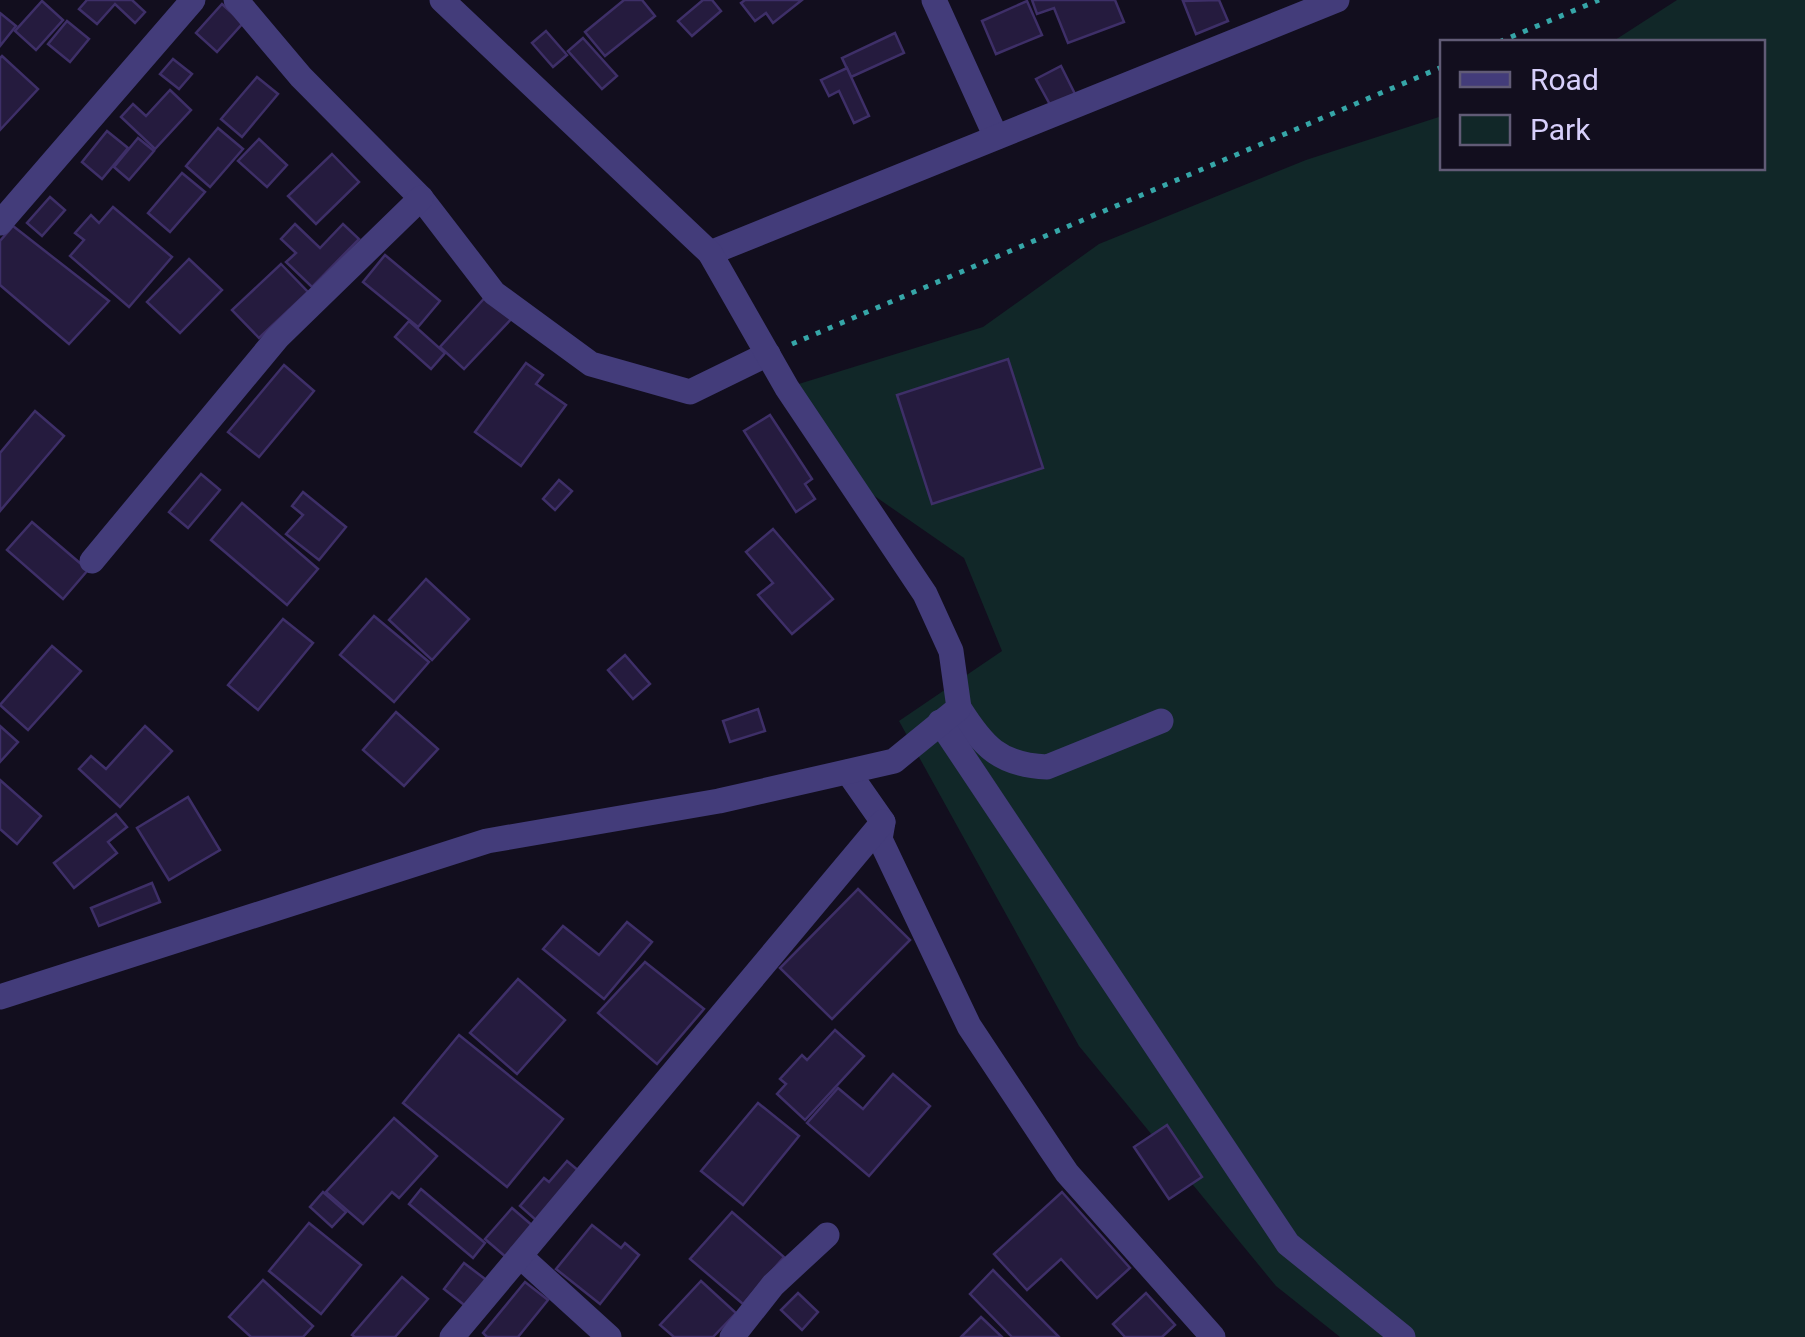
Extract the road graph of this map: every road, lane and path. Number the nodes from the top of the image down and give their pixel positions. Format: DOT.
graph roads {
  1 [pos="193,0"];
  2 [pos="236,0"];
  3 [pos="442,0"];
  4 [pos="934,0"];
  5 [pos="1336,0"];
  6 [pos="1599,0"];
  7 [pos="1504,40"];
  8 [pos="1440,68"];
  9 [pos="996,137"];
  10 [pos="420,198"];
  11 [pos="0,223"];
  12 [pos="710,253"];
  13 [pos="768,354"];
  14 [pos="92,561"];
  15 [pos="949,715"];
  16 [pos="1161,721"];
  17 [pos="848,772"];
  18 [pos="882,822"];
  19 [pos="0,997"];
  20 [pos="826,1235"];
  21 [pos="520,1256"];
  22 [pos="1209,1336"];
  23 [pos="452,1337"];
  24 [pos="610,1337"];
  25 [pos="732,1337"];
  26 [pos="1403,1337"];
  1 -- 11 [label="street"];
  2 -- 10 [label="street"];
  3 -- 12 [label="street"];
  4 -- 9 [label="street"];
  5 -- 9 [label="street"];
  6 -- 7 [label="path"];
  8 -- 13 [label="path"];
  9 -- 12 [label="street"];
  10 -- 13 [label="street"];
  10 -- 14 [label="street"];
  12 -- 13 [label="street"];
  13 -- 15 [label="street"];
  15 -- 16 [label="street"];
  15 -- 17 [label="street"];
  15 -- 26 [label="street"];
  17 -- 18 [label="street"];
  17 -- 19 [label="street"];
  18 -- 21 [label="street"];
  18 -- 22 [label="street"];
  20 -- 25 [label="street"];
  21 -- 23 [label="street"];
  21 -- 24 [label="street"];
}
